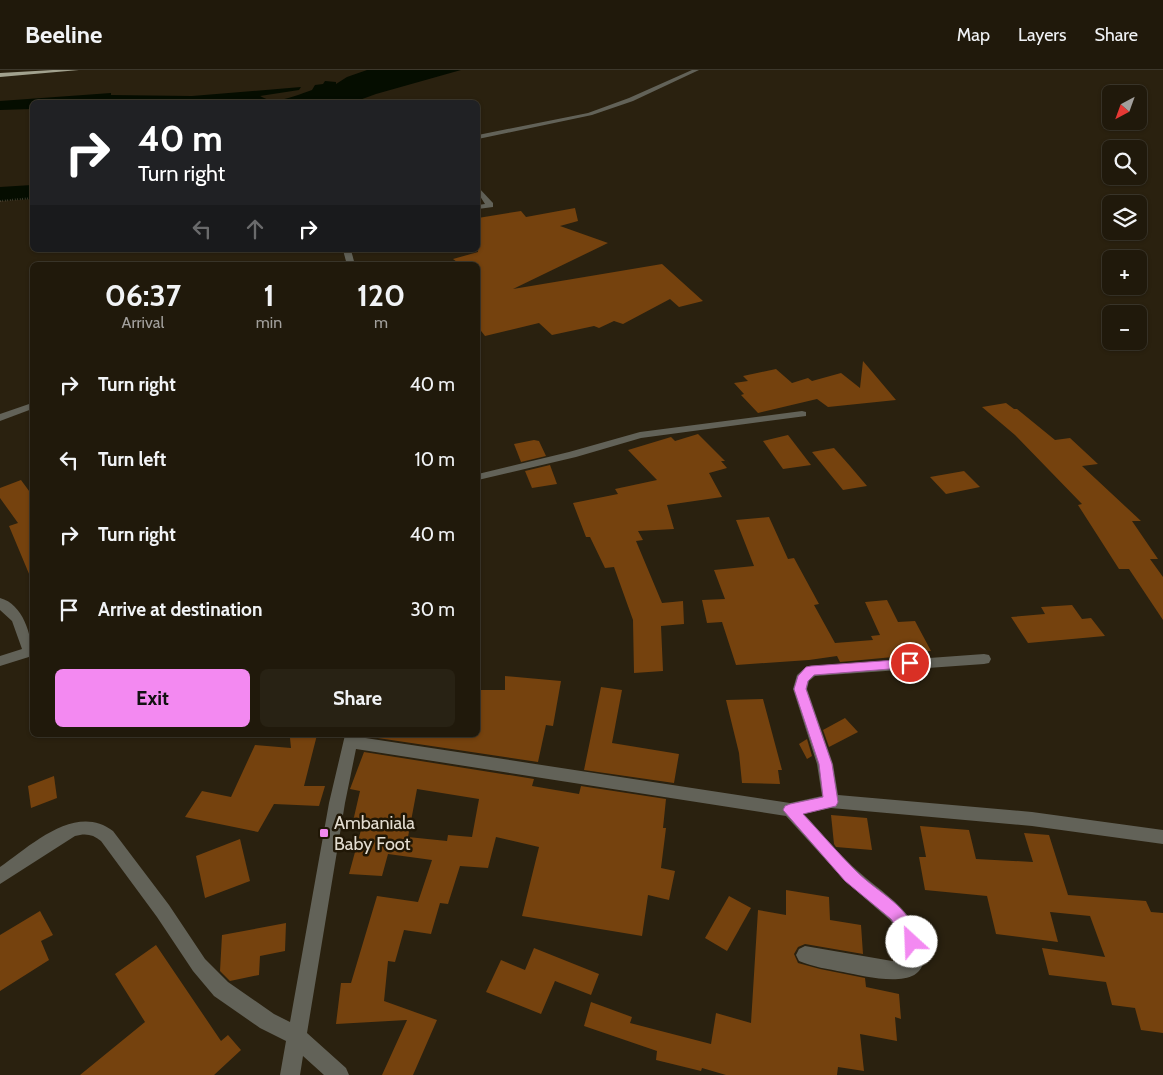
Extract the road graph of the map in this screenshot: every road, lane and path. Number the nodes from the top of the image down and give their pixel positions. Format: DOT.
graph roads {
  1 [pos="76,70"];
  2 [pos="696,70"];
  3 [pos="0,75"];
  4 [pos="480,137"];
  5 [pos="480,192"];
  6 [pos="30,198"];
  7 [pos="0,201"];
  8 [pos="480,207"];
  9 [pos="30,407"];
  10 [pos="802,414"];
  11 [pos="0,418"];
  12 [pos="480,477"];
  13 [pos="0,602"];
  14 [pos="30,649"];
  15 [pos="30,651"];
  16 [pos="984,659"];
  17 [pos="0,661"];
  18 [pos="351,738"];
  19 [pos="831,802"];
  20 [pos="790,810"];
  21 [pos="1163,837"];
  22 [pos="0,876"];
  23 [pos="805,955"];
  24 [pos="295,1035"];
  25 [pos="290,1075"];
  26 [pos="339,1075"];
  1 -- 3 [label="main road"];
  2 -- 4 [label="street"];
  5 -- 8 [label="street"];
  6 -- 7 [label="path"];
  9 -- 11 [label="street"];
  10 -- 12 [label="street"];
  13 -- 14 [label="street"];
  15 -- 17 [label="street"];
  16 -- 19 [label="street"];
  18 -- 20 [label="street"];
  18 -- 24 [label="street"];
  19 -- 20 [label="street"];
  19 -- 21 [label="street"];
  20 -- 23 [label="street"];
  22 -- 24 [label="street"];
  24 -- 25 [label="street"];
  24 -- 26 [label="street"];
}
